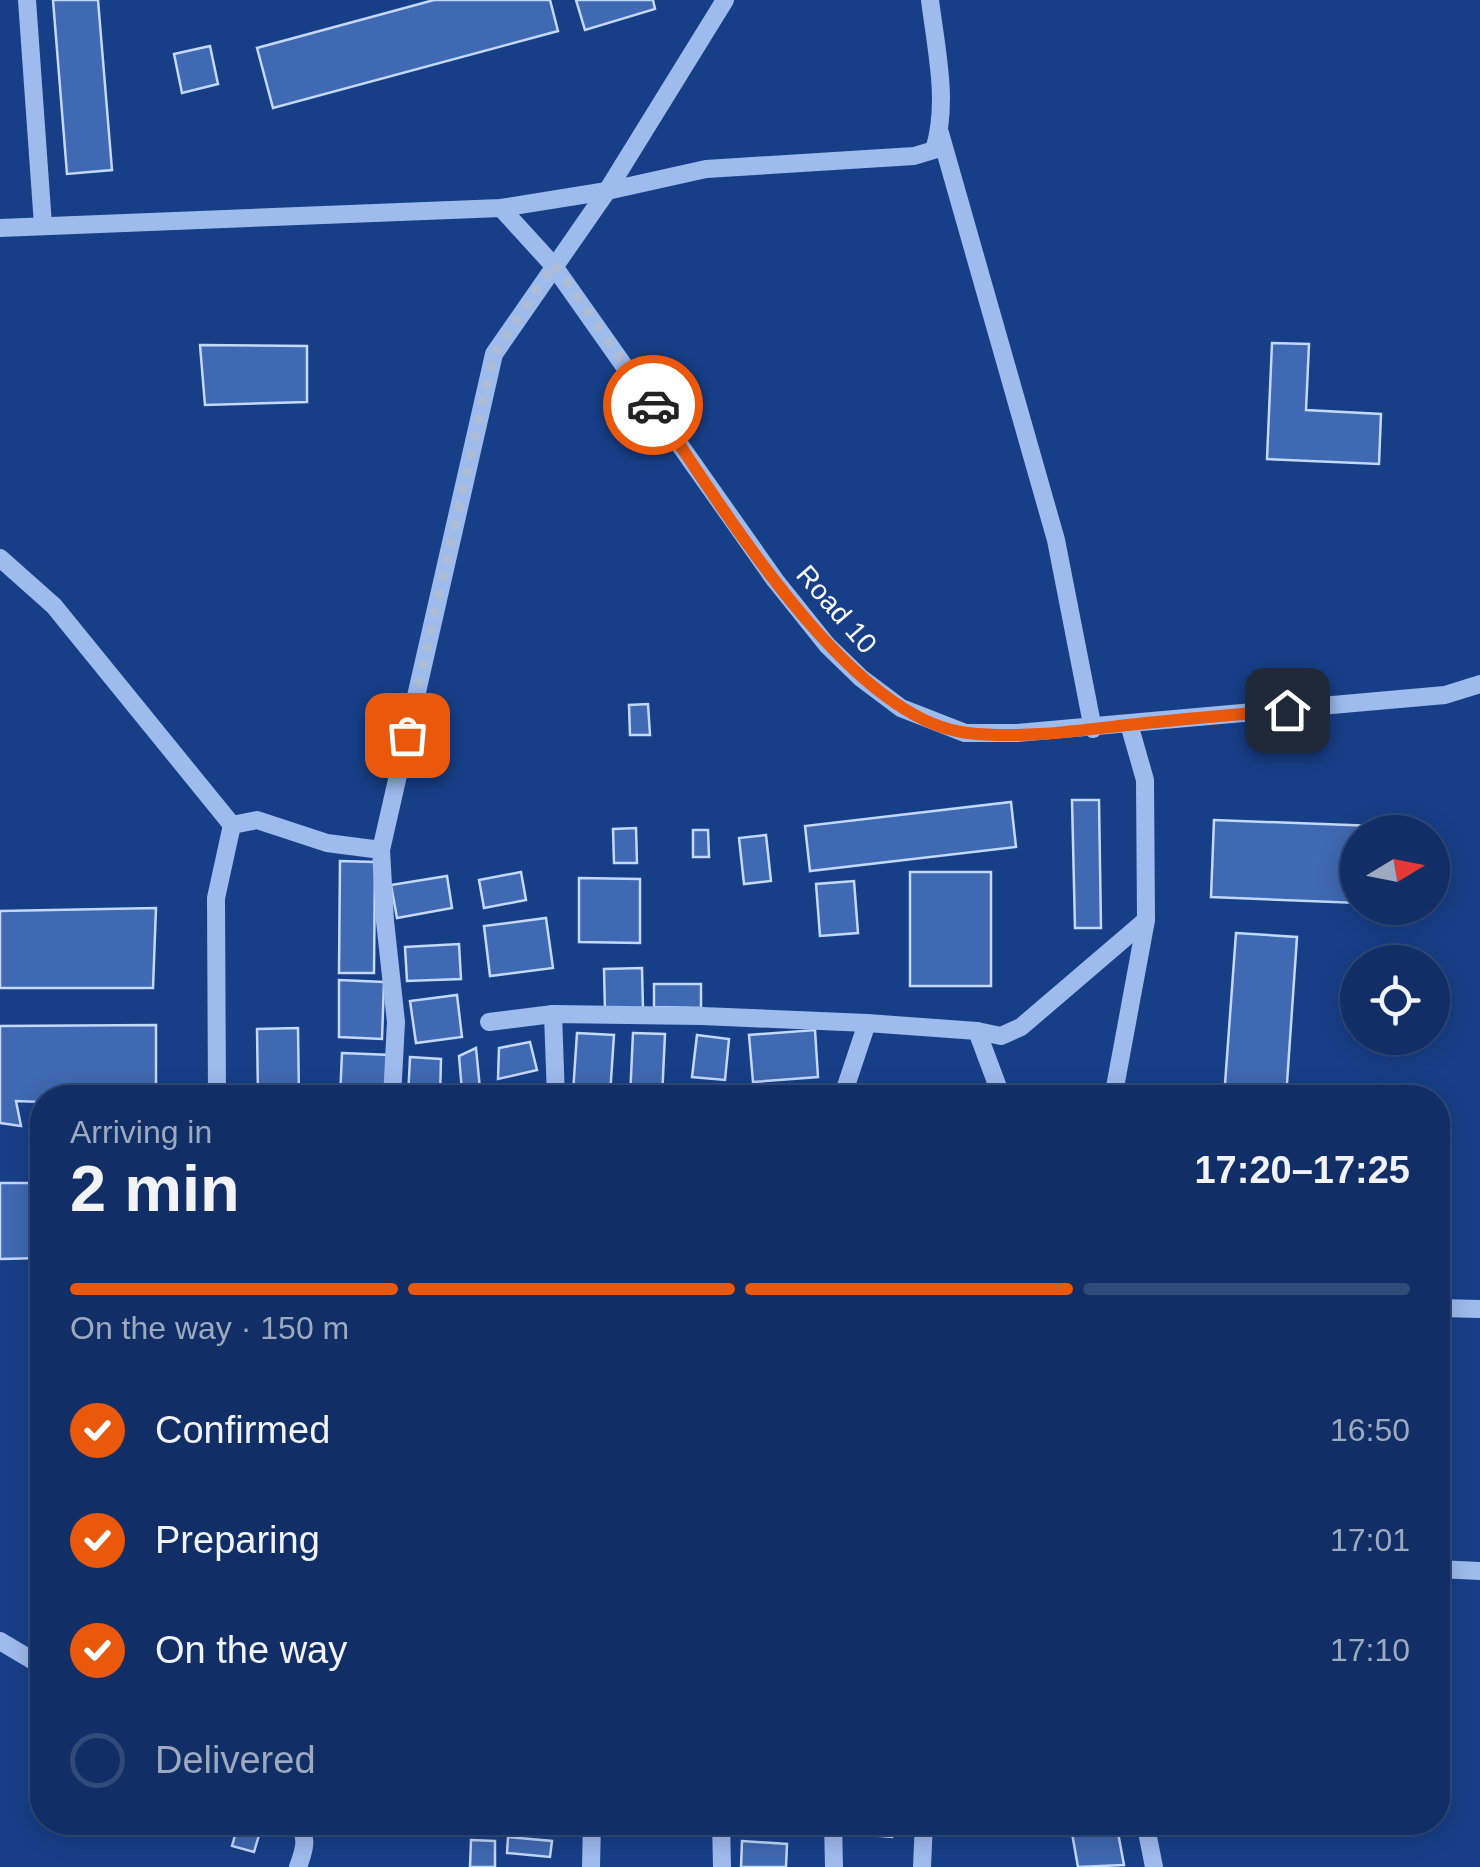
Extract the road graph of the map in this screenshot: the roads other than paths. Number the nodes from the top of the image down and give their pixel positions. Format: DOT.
graph roads {
  1 [pos="27,0"];
  2 [pos="725,0"];
  3 [pos="930,0"];
  4 [pos="940,132"];
  5 [pos="607,191"];
  6 [pos="500,208"];
  7 [pos="43,224"];
  8 [pos="0,228"];
  9 [pos="554,264"];
  10 [pos="0,558"];
  11 [pos="1480,684"];
  12 [pos="1129,724"];
  13 [pos="1093,729"];
  14 [pos="232,825"];
  15 [pos="381,850"];
  16 [pos="1146,920"];
  17 [pos="553,1014"];
  18 [pos="489,1022"];
  19 [pos="866,1023"];
  20 [pos="977,1031"];
  21 [pos="217,1085"];
  22 [pos="393,1085"];
  23 [pos="556,1085"];
  24 [pos="846,1085"];
  25 [pos="997,1085"];
  26 [pos="1114,1085"];
  27 [pos="1450,1308"];
  28 [pos="1480,1309"];
  29 [pos="1450,1570"];
  30 [pos="1480,1571"];
  31 [pos="0,1641"];
  32 [pos="30,1659"];
  33 [pos="304,1835"];
  34 [pos="592,1835"];
  35 [pos="721,1835"];
  36 [pos="833,1835"];
  37 [pos="923,1835"];
  38 [pos="1148,1835"];
  39 [pos="298,1867"];
  40 [pos="591,1867"];
  41 [pos="722,1867"];
  42 [pos="834,1867"];
  43 [pos="922,1867"];
  44 [pos="1154,1867"];
  1 -- 7 [label="street"];
  2 -- 5 [label="street"];
  3 -- 4 [label="street"];
  4 -- 5 [label="street"];
  4 -- 13 [label="street"];
  5 -- 6 [label="street"];
  5 -- 9 [label="street"];
  6 -- 7 [label="street"];
  6 -- 9 [label="street, Road 10"];
  7 -- 8 [label="street"];
  9 -- 13 [label="street, Road 10"];
  9 -- 15 [label="street"];
  10 -- 14 [label="street"];
  11 -- 12 [label="street, Road 10"];
  12 -- 13 [label="street, Road 10"];
  12 -- 16 [label="street"];
  14 -- 15 [label="street"];
  14 -- 21 [label="street"];
  15 -- 22 [label="street"];
  16 -- 20 [label="street"];
  16 -- 26 [label="street"];
  17 -- 18 [label="street"];
  17 -- 19 [label="street"];
  17 -- 23 [label="street"];
  19 -- 20 [label="street"];
  19 -- 24 [label="street"];
  20 -- 25 [label="street"];
  27 -- 28 [label="street"];
  29 -- 30 [label="street"];
  31 -- 32 [label="street"];
  33 -- 39 [label="street"];
  34 -- 40 [label="street"];
  35 -- 41 [label="street"];
  36 -- 42 [label="street"];
  37 -- 43 [label="street"];
  38 -- 44 [label="street"];
}
